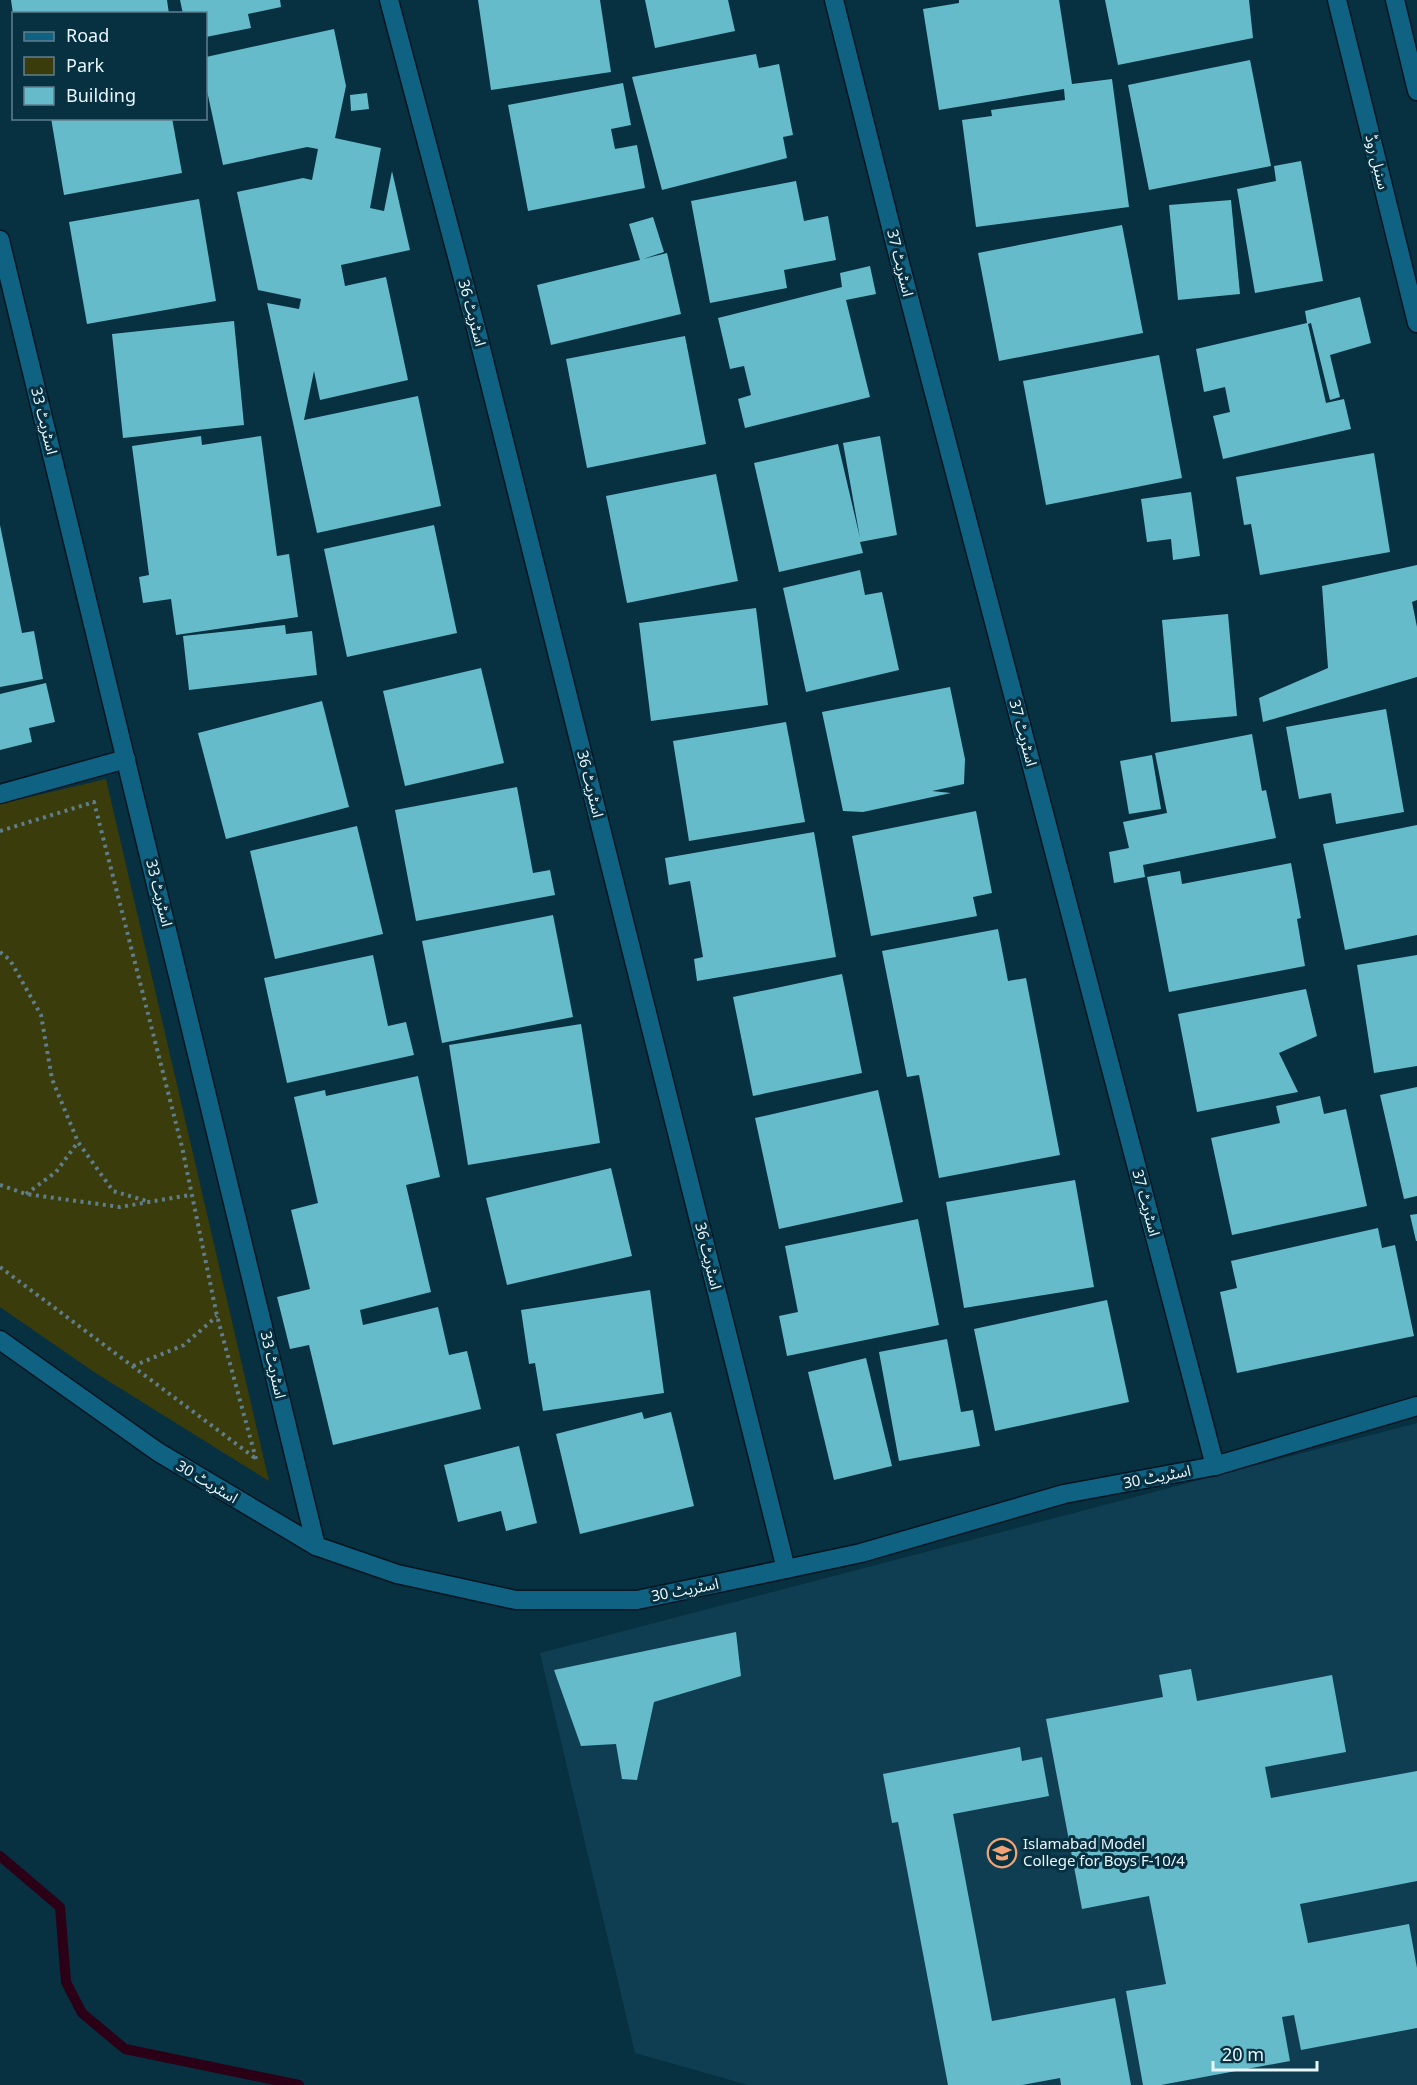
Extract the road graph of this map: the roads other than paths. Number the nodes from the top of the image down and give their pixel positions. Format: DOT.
graph roads {
  1 [pos="389,0"];
  2 [pos="834,0"];
  3 [pos="1337,0"];
  4 [pos="1395,0"];
  5 [pos="1417,91"];
  6 [pos="0,240"];
  7 [pos="1417,323"];
  8 [pos="126,759"];
  9 [pos="0,794"];
  10 [pos="0,1340"];
  11 [pos="1417,1406"];
  12 [pos="1215,1466"];
  13 [pos="316,1546"];
  14 [pos="786,1569"];
  1 -- 14 [label="street, اسٹریٹ 36"];
  2 -- 12 [label="street, اسٹریٹ 37"];
  3 -- 7 [label="street, سنبل روڈ"];
  4 -- 5 [label="street"];
  6 -- 8 [label="street, اسٹریٹ 33"];
  8 -- 9 [label="street"];
  8 -- 13 [label="street, اسٹریٹ 33"];
  10 -- 13 [label="street, اسٹریٹ 30"];
  11 -- 12 [label="street, اسٹریٹ 30"];
  12 -- 14 [label="street, اسٹریٹ 30"];
  13 -- 14 [label="street, اسٹریٹ 30"];
}
